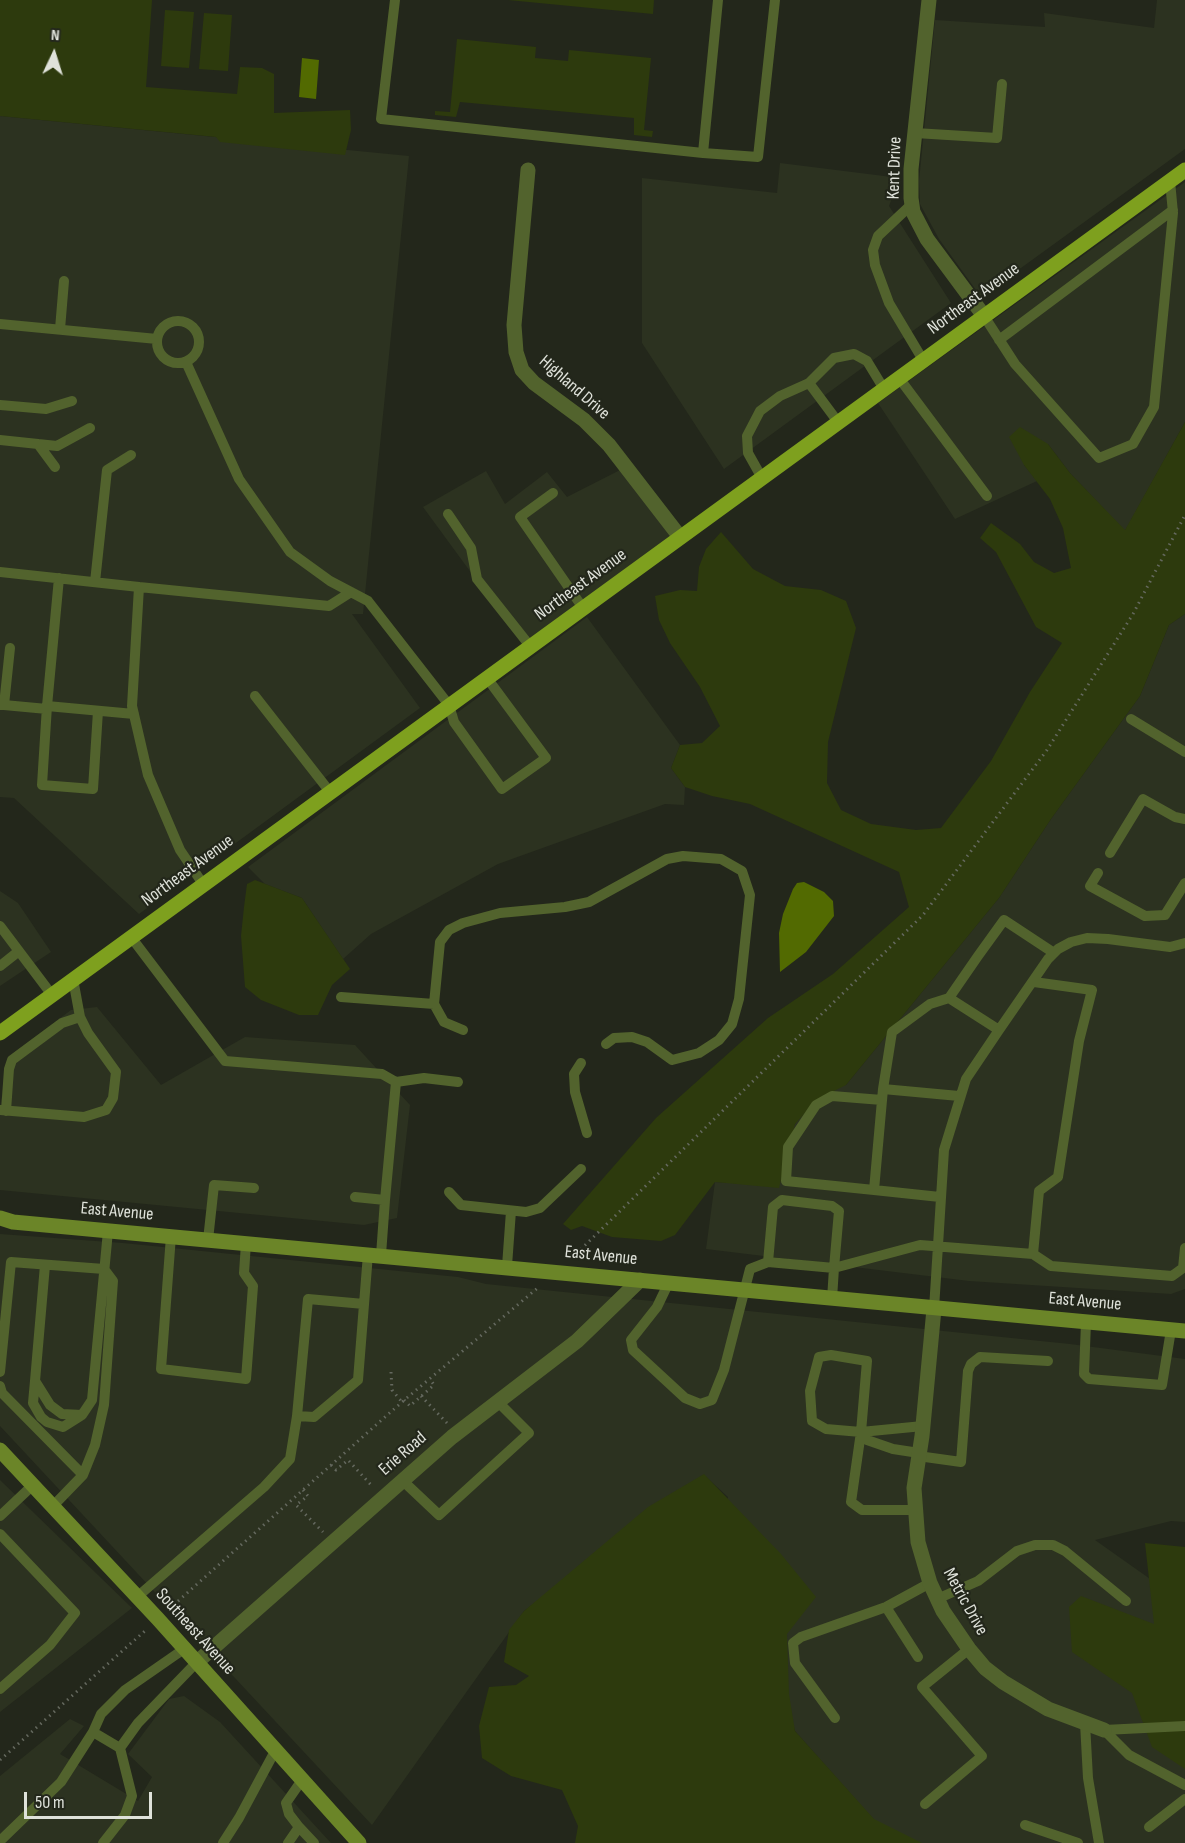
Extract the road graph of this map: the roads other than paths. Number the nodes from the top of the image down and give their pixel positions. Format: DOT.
graph roads {
  1 [pos="394,0"];
  2 [pos="718,0"];
  3 [pos="775,0"];
  4 [pos="929,0"];
  5 [pos="1002,84"];
  6 [pos="915,133"];
  7 [pos="703,153"];
  8 [pos="528,170"];
  9 [pos="1185,170"];
  10 [pos="1170,181"];
  11 [pos="912,204"];
  12 [pos="1173,210"];
  13 [pos="64,281"];
  14 [pos="984,316"];
  15 [pos="0,324"];
  16 [pos="60,329"];
  17 [pos="157,339"];
  18 [pos="999,340"];
  19 [pos="923,360"];
  20 [pos="186,362"];
  21 [pos="899,378"];
  22 [pos="809,383"];
  23 [pos="884,389"];
  24 [pos="72,401"];
  25 [pos="0,405"];
  26 [pos="838,422"];
  27 [pos="90,428"];
  28 [pos="0,440"];
  29 [pos="38,444"];
  30 [pos="131,455"];
  31 [pos="55,466"];
  32 [pos="762,478"];
  33 [pos="553,493"];
  34 [pos="987,496"];
  35 [pos="448,514"];
  36 [pos="680,537"];
  37 [pos="0,572"];
  38 [pos="59,578"];
  39 [pos="95,582"];
  40 [pos="139,587"];
  41 [pos="351,592"];
  42 [pos="583,608"];
  43 [pos="530,646"];
  44 [pos="10,648"];
  45 [pos="486,678"];
  46 [pos="255,696"];
  47 [pos="2,705"];
  48 [pos="449,705"];
  49 [pos="47,707"];
  50 [pos="98,711"];
  51 [pos="134,714"];
  52 [pos="1131,719"];
  53 [pos="1185,752"];
  54 [pos="330,792"];
  55 [pos="1185,819"];
  56 [pos="1110,853"];
  57 [pos="1098,873"];
  58 [pos="1185,883"];
  59 [pos="204,884"];
  60 [pos="0,926"];
  61 [pos="131,938"];
  62 [pos="1185,943"];
  63 [pos="19,951"];
  64 [pos="1054,953"];
  65 [pos="0,966"];
  66 [pos="73,979"];
  67 [pos="1034,981"];
  68 [pos="52,995"];
  69 [pos="341,997"];
  70 [pos="950,998"];
  71 [pos="434,1004"];
  72 [pos="80,1017"];
  73 [pos="999,1029"];
  74 [pos="463,1030"];
  75 [pos="0,1033"];
  76 [pos="606,1044"];
  77 [pos="581,1063"];
  78 [pos="396,1082"];
  79 [pos="459,1082"];
  80 [pos="882,1095"];
  81 [pos="959,1096"];
  82 [pos="3,1111"];
  83 [pos="587,1132"];
  84 [pos="581,1169"];
  85 [pos="254,1188"];
  86 [pos="874,1190"];
  87 [pos="449,1192"];
  88 [pos="355,1197"];
  89 [pos="940,1197"];
  90 [pos="385,1200"];
  91 [pos="511,1211"];
  92 [pos="4,1221"];
  93 [pos="108,1231"];
  94 [pos="171,1236"];
  95 [pos="208,1240"];
  96 [pos="246,1243"];
  97 [pos="936,1246"];
  98 [pos="1185,1248"];
  99 [pos="374,1254"];
  100 [pos="1033,1254"];
  101 [pos="768,1262"];
  102 [pos="45,1265"];
  103 [pos="507,1266"];
  104 [pos="834,1268"];
  105 [pos="104,1269"];
  106 [pos="640,1280"];
  107 [pos="669,1282"];
  108 [pos="745,1290"];
  109 [pos="832,1299"];
  110 [pos="364,1304"];
  111 [pos="934,1309"];
  112 [pos="1086,1322"];
  113 [pos="1178,1331"];
  114 [pos="1048,1361"];
  115 [pos="0,1371"];
  116 [pos="0,1386"];
  117 [pos="498,1402"];
  118 [pos="297,1416"];
  119 [pos="923,1426"];
  120 [pos="861,1432"];
  121 [pos="0,1450"];
  122 [pos="919,1454"];
  123 [pos="83,1475"];
  124 [pos="403,1481"];
  125 [pos="33,1485"];
  126 [pos="52,1506"];
  127 [pos="914,1510"];
  128 [pos="0,1516"];
  129 [pos="0,1534"];
  130 [pos="930,1583"];
  131 [pos="137,1597"];
  132 [pos="937,1599"];
  133 [pos="1126,1600"];
  134 [pos="886,1607"];
  135 [pos="184,1649"];
  136 [pos="969,1649"];
  137 [pos="918,1657"];
  138 [pos="196,1663"];
  139 [pos="0,1689"];
  140 [pos="835,1718"];
  141 [pos="1085,1723"];
  142 [pos="1185,1726"];
  143 [pos="1104,1730"];
  144 [pos="93,1732"];
  145 [pos="120,1748"];
  146 [pos="275,1751"];
  147 [pos="302,1780"];
  148 [pos="1185,1785"];
  149 [pos="1185,1799"];
  150 [pos="925,1804"];
  151 [pos="1025,1825"];
  152 [pos="299,1827"];
  153 [pos="1149,1827"];
  154 [pos="0,1841"];
  155 [pos="103,1843"];
  156 [pos="222,1843"];
  157 [pos="288,1843"];
  158 [pos="314,1843"];
  159 [pos="358,1843"];
  160 [pos="1078,1843"];
  161 [pos="1099,1843"];
  1 -- 7 [label="lane"];
  2 -- 7 [label="lane"];
  3 -- 7 [label="lane"];
  4 -- 6 [label="street, Kent Drive"];
  5 -- 6 [label="lane"];
  6 -- 11 [label="street, Kent Drive"];
  8 -- 36 [label="street, Highland Drive"];
  9 -- 10 [label="main road, Northeast Avenue"];
  10 -- 12 [label="lane"];
  10 -- 14 [label="main road, Northeast Avenue"];
  11 -- 14 [label="street, Kent Drive"];
  11 -- 19 [label="lane"];
  12 -- 18 [label="lane"];
  12 -- 18 [label="lane"];
  13 -- 16 [label="lane"];
  14 -- 18 [label="lane"];
  14 -- 19 [label="main road, Northeast Avenue"];
  15 -- 16 [label="lane"];
  16 -- 17 [label="lane"];
  17 -- 20 [label="lane"];
  17 -- 20 [label="lane"];
  19 -- 21 [label="main road, Northeast Avenue"];
  20 -- 41 [label="lane"];
  21 -- 23 [label="main road, Northeast Avenue"];
  21 -- 34 [label="lane"];
  22 -- 23 [label="lane"];
  22 -- 26 [label="lane"];
  22 -- 32 [label="lane"];
  23 -- 26 [label="main road, Northeast Avenue"];
  24 -- 25 [label="lane"];
  26 -- 32 [label="main road, Northeast Avenue"];
  27 -- 29 [label="lane"];
  28 -- 29 [label="lane"];
  29 -- 31 [label="lane"];
  30 -- 39 [label="lane"];
  32 -- 36 [label="main road, Northeast Avenue"];
  33 -- 42 [label="lane"];
  35 -- 43 [label="lane"];
  36 -- 42 [label="main road, Northeast Avenue"];
  37 -- 38 [label="lane"];
  38 -- 39 [label="lane"];
  38 -- 49 [label="lane"];
  39 -- 40 [label="lane"];
  40 -- 41 [label="lane"];
  40 -- 51 [label="lane"];
  41 -- 48 [label="lane"];
  42 -- 43 [label="main road, Northeast Avenue"];
  43 -- 45 [label="main road, Northeast Avenue"];
  44 -- 47 [label="lane"];
  45 -- 48 [label="main road, Northeast Avenue"];
  45 -- 48 [label="lane"];
  46 -- 54 [label="lane"];
  47 -- 49 [label="lane"];
  48 -- 54 [label="main road, Northeast Avenue"];
  49 -- 50 [label="lane"];
  49 -- 50 [label="lane"];
  50 -- 51 [label="lane"];
  51 -- 59 [label="lane"];
  52 -- 53 [label="lane"];
  54 -- 59 [label="main road, Northeast Avenue"];
  55 -- 56 [label="lane"];
  57 -- 58 [label="lane"];
  59 -- 61 [label="main road, Northeast Avenue"];
  60 -- 63 [label="lane"];
  61 -- 66 [label="main road, Northeast Avenue"];
  61 -- 78 [label="lane"];
  62 -- 64 [label="lane"];
  63 -- 65 [label="lane"];
  63 -- 68 [label="lane"];
  64 -- 67 [label="lane"];
  64 -- 70 [label="lane"];
  66 -- 68 [label="main road, Northeast Avenue"];
  66 -- 72 [label="lane"];
  67 -- 73 [label="lane"];
  67 -- 100 [label="lane"];
  68 -- 75 [label="main road, Northeast Avenue"];
  69 -- 71 [label="lane"];
  70 -- 73 [label="lane"];
  70 -- 80 [label="lane"];
  71 -- 74 [label="lane"];
  71 -- 76 [label="lane"];
  72 -- 82 [label="lane"];
  72 -- 82 [label="lane"];
  73 -- 81 [label="lane"];
  77 -- 83 [label="lane"];
  78 -- 79 [label="lane"];
  78 -- 90 [label="lane"];
  80 -- 81 [label="lane"];
  80 -- 86 [label="lane"];
  80 -- 86 [label="lane"];
  81 -- 89 [label="lane"];
  84 -- 91 [label="lane"];
  85 -- 95 [label="lane"];
  86 -- 89 [label="lane"];
  87 -- 91 [label="lane"];
  88 -- 90 [label="lane"];
  89 -- 97 [label="lane"];
  90 -- 99 [label="lane"];
  91 -- 103 [label="lane"];
  92 -- 93 [label="main road, East Avenue"];
  93 -- 94 [label="main road, East Avenue"];
  93 -- 105 [label="lane"];
  94 -- 95 [label="main road, East Avenue"];
  94 -- 96 [label="lane"];
  95 -- 96 [label="main road, East Avenue"];
  96 -- 99 [label="main road, East Avenue"];
  97 -- 100 [label="lane"];
  97 -- 104 [label="lane"];
  97 -- 111 [label="lane"];
  98 -- 100 [label="lane"];
  99 -- 103 [label="main road, East Avenue"];
  99 -- 110 [label="lane"];
  101 -- 104 [label="lane"];
  101 -- 104 [label="lane"];
  101 -- 108 [label="lane"];
  102 -- 105 [label="lane"];
  102 -- 105 [label="lane"];
  102 -- 115 [label="lane"];
  103 -- 106 [label="main road, East Avenue"];
  104 -- 109 [label="lane"];
  105 -- 123 [label="lane"];
  106 -- 107 [label="main road, East Avenue"];
  106 -- 117 [label="street, Erie Road"];
  107 -- 108 [label="main road, East Avenue"];
  107 -- 108 [label="lane"];
  108 -- 109 [label="main road, East Avenue"];
  109 -- 111 [label="main road, East Avenue"];
  110 -- 118 [label="lane"];
  110 -- 118 [label="lane"];
  111 -- 112 [label="main road, East Avenue"];
  111 -- 119 [label="street, Metric Drive"];
  112 -- 113 [label="main road, East Avenue"];
  112 -- 113 [label="lane"];
  114 -- 122 [label="lane"];
  116 -- 123 [label="lane"];
  117 -- 124 [label="street, Erie Road"];
  117 -- 124 [label="lane"];
  118 -- 131 [label="lane"];
  119 -- 120 [label="lane"];
  119 -- 122 [label="street, Metric Drive"];
  120 -- 120 [label="lane"];
  120 -- 122 [label="lane"];
  120 -- 127 [label="lane"];
  121 -- 125 [label="main road, Southeast Avenue"];
  122 -- 127 [label="street, Metric Drive"];
  123 -- 126 [label="lane"];
  124 -- 138 [label="street, Erie Road"];
  125 -- 126 [label="main road, Southeast Avenue"];
  125 -- 128 [label="lane"];
  126 -- 131 [label="main road, Southeast Avenue"];
  127 -- 130 [label="street, Metric Drive"];
  129 -- 139 [label="lane"];
  130 -- 132 [label="street, Metric Drive"];
  130 -- 134 [label="lane"];
  131 -- 135 [label="main road, Southeast Avenue"];
  132 -- 133 [label="lane"];
  132 -- 136 [label="street, Metric Drive"];
  134 -- 137 [label="lane"];
  134 -- 140 [label="lane"];
  135 -- 138 [label="main road, Southeast Avenue"];
  135 -- 144 [label="lane"];
  136 -- 141 [label="street, Metric Drive"];
  136 -- 150 [label="lane"];
  138 -- 145 [label="lane"];
  138 -- 146 [label="main road, Southeast Avenue"];
  141 -- 143 [label="street, Metric Drive"];
  141 -- 161 [label="lane"];
  142 -- 143 [label="lane"];
  143 -- 148 [label="lane"];
  144 -- 145 [label="lane"];
  144 -- 154 [label="lane"];
  145 -- 155 [label="lane"];
  146 -- 147 [label="main road, Southeast Avenue"];
  146 -- 156 [label="lane"];
  147 -- 152 [label="lane"];
  147 -- 159 [label="main road, Southeast Avenue"];
  149 -- 153 [label="lane"];
  151 -- 160 [label="lane"];
  152 -- 157 [label="lane"];
  152 -- 158 [label="lane"];
}
